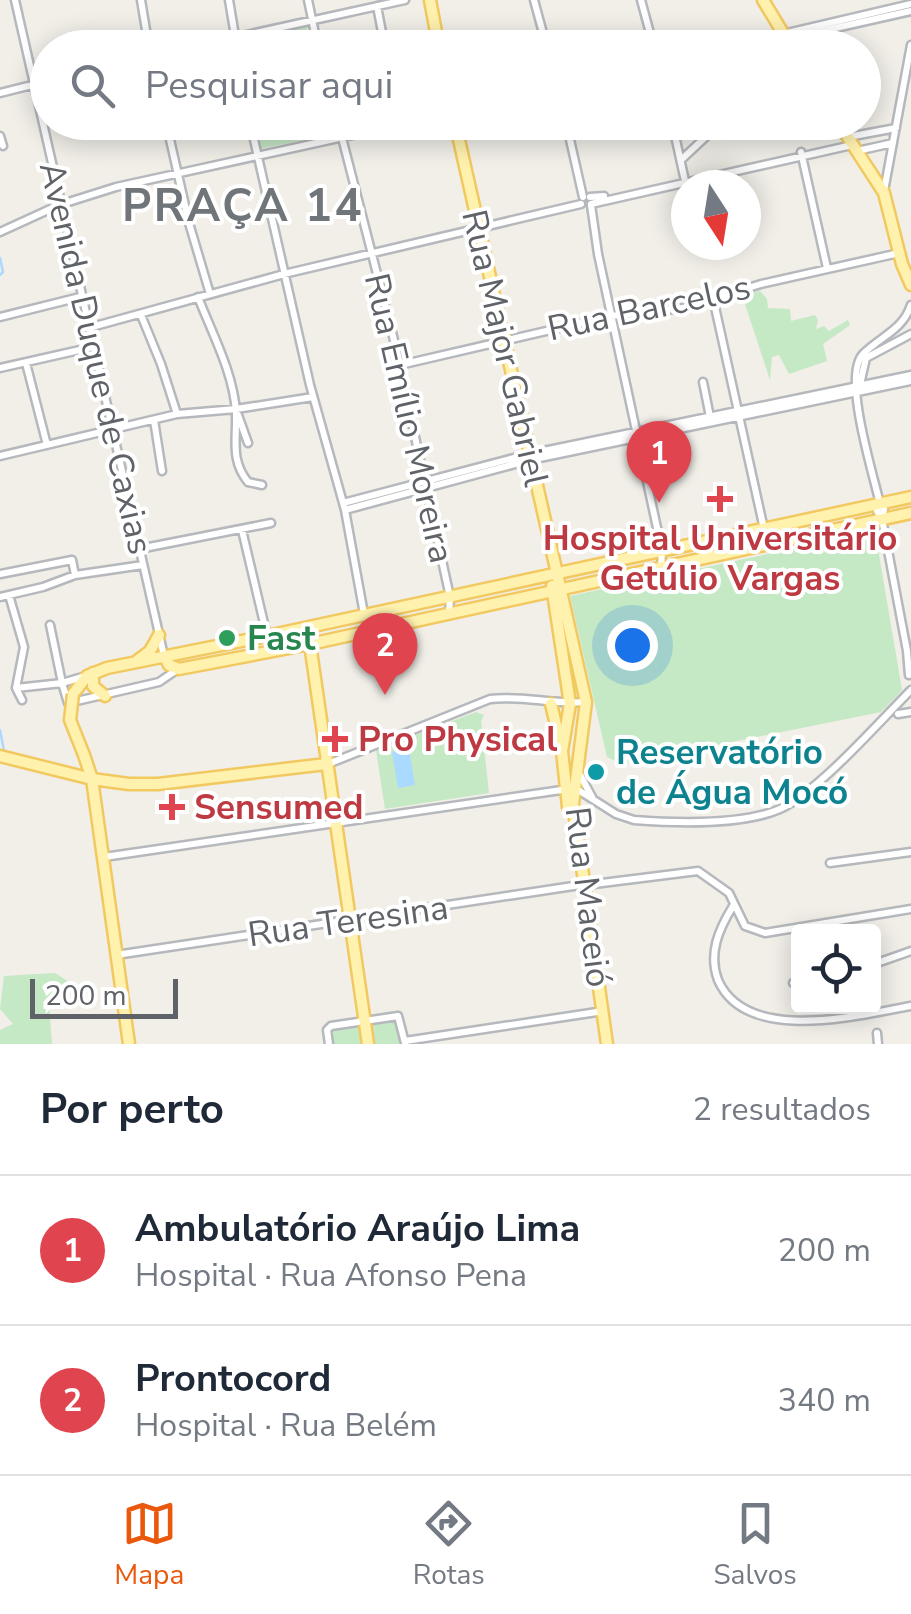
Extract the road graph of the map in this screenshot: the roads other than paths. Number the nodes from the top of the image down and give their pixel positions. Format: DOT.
graph roads {
  1 [pos="15,0"];
  2 [pos="141,0"];
  3 [pos="228,0"];
  4 [pos="308,0"];
  5 [pos="406,0"];
  6 [pos="430,0"];
  7 [pos="536,0"];
  8 [pos="641,0"];
  9 [pos="763,0"];
  10 [pos="377,6"];
  11 [pos="911,8"];
  12 [pos="312,20"];
  13 [pos="147,30"];
  14 [pos="234,30"];
  15 [pos="264,30"];
  16 [pos="314,30"];
  17 [pos="382,30"];
  18 [pos="436,30"];
  19 [pos="544,30"];
  20 [pos="649,30"];
  21 [pos="782,30"];
  22 [pos="826,30"];
  23 [pos="911,45"];
  24 [pos="30,67"];
  25 [pos="30,86"];
  26 [pos="0,93"];
  27 [pos="896,128"];
  28 [pos="881,133"];
  29 [pos="0,136"];
  30 [pos="46,140"];
  31 [pos="170,140"];
  32 [pos="253,140"];
  33 [pos="324,140"];
  34 [pos="343,140"];
  35 [pos="460,140"];
  36 [pos="572,140"];
  37 [pos="676,140"];
  38 [pos="702,140"];
  39 [pos="849,140"];
  40 [pos="862,140"];
  41 [pos="893,143"];
  42 [pos="851,144"];
  43 [pos="4,146"];
  44 [pos="802,154"];
  45 [pos="255,155"];
  46 [pos="681,160"];
  47 [pos="683,170"];
  48 [pos="730,170"];
  49 [pos="177,173"];
  50 [pos="671,183"];
  51 [pos="884,193"];
  52 [pos="587,202"];
  53 [pos="59,204"];
  54 [pos="478,227"];
  55 [pos="0,232"];
  56 [pos="371,252"];
  57 [pos="901,259"];
  58 [pos="826,268"];
  59 [pos="284,274"];
  60 [pos="910,280"];
  61 [pos="210,294"];
  62 [pos="911,295"];
  63 [pos="80,297"];
  64 [pos="198,297"];
  65 [pos="713,298"];
  66 [pos="910,310"];
  67 [pos="141,314"];
  68 [pos="611,316"];
  69 [pos="0,317"];
  70 [pos="88,328"];
  71 [pos="911,334"];
  72 [pos="504,340"];
  73 [pos="93,347"];
  74 [pos="26,363"];
  75 [pos="400,365"];
  76 [pos="0,368"];
  77 [pos="855,372"];
  78 [pos="911,378"];
  79 [pos="703,382"];
  80 [pos="857,390"];
  81 [pos="836,392"];
  82 [pos="312,396"];
  83 [pos="236,409"];
  84 [pos="177,414"];
  85 [pos="739,414"];
  86 [pos="710,418"];
  87 [pos="154,420"];
  88 [pos="112,430"];
  89 [pos="637,436"];
  90 [pos="248,443"];
  91 [pos="47,445"];
  92 [pos="0,456"];
  93 [pos="529,457"];
  94 [pos="162,470"];
  95 [pos="262,484"];
  96 [pos="426,486"];
  97 [pos="911,497"];
  98 [pos="880,504"];
  99 [pos="344,506"];
  100 [pos="911,513"];
  101 [pos="882,519"];
  102 [pos="270,523"];
  103 [pos="764,529"];
  104 [pos="242,530"];
  105 [pos="768,544"];
  106 [pos="140,550"];
  107 [pos="662,551"];
  108 [pos="82,558"];
  109 [pos="72,560"];
  110 [pos="143,566"];
  111 [pos="665,567"];
  112 [pos="0,574"];
  113 [pos="553,574"];
  114 [pos="76,575"];
  115 [pos="557,591"];
  116 [pos="5,596"];
  117 [pos="450,597"];
  118 [pos="454,613"];
  119 [pos="364,616"];
  120 [pos="50,625"];
  121 [pos="159,635"];
  122 [pos="267,636"];
  123 [pos="310,644"];
  124 [pos="909,655"];
  125 [pos="164,657"];
  126 [pos="134,662"];
  127 [pos="179,669"];
  128 [pos="90,674"];
  129 [pos="910,680"];
  130 [pos="62,684"];
  131 [pos="16,688"];
  132 [pos="105,696"];
  133 [pos="22,700"];
  134 [pos="586,702"];
  135 [pos="551,704"];
  136 [pos="570,704"];
  137 [pos="911,712"];
  138 [pos="898,714"];
  139 [pos="569,720"];
  140 [pos="586,722"];
  141 [pos="562,751"];
  142 [pos="0,756"];
  143 [pos="326,764"];
  144 [pos="577,768"];
  145 [pos="92,779"];
  146 [pos="570,788"];
  147 [pos="596,801"];
  148 [pos="573,804"];
  149 [pos="334,824"];
  150 [pos="911,852"];
  151 [pos="102,857"];
  152 [pos="830,863"];
  153 [pos="582,885"];
  154 [pos="734,905"];
  155 [pos="911,909"];
  156 [pos="350,920"];
  157 [pos="911,951"];
  158 [pos="116,956"];
  159 [pos="881,962"];
  160 [pos="911,1006"];
  161 [pos="597,1012"];
  162 [pos="365,1020"];
  163 [pos="877,1033"];
  164 [pos="405,1043"];
  165 [pos="129,1044"];
  166 [pos="329,1044"];
  167 [pos="368,1044"];
  168 [pos="604,1044"];
  169 [pos="878,1044"];
  1 -- 24 [label="street, Avenida Duque de Caxias"];
  2 -- 13 [label="street"];
  3 -- 14 [label="street"];
  4 -- 12 [label="street"];
  5 -- 10 [label="street"];
  6 -- 18 [label="main road"];
  7 -- 19 [label="street"];
  8 -- 20 [label="street"];
  9 -- 21 [label="main road"];
  10 -- 12 [label="street"];
  10 -- 17 [label="street"];
  11 -- 22 [label="street"];
  12 -- 15 [label="street"];
  12 -- 16 [label="street"];
  23 -- 27 [label="street"];
  25 -- 26 [label="street"];
  27 -- 28 [label="street"];
  27 -- 41 [label="street"];
  29 -- 43 [label="street"];
  30 -- 53 [label="street, Avenida Duque de Caxias"];
  31 -- 49 [label="street"];
  32 -- 45 [label="street"];
  33 -- 45 [label="street"];
  34 -- 56 [label="street, Rua Emílio Moreira"];
  35 -- 54 [label="main road, Rua Major Gabriel"];
  36 -- 52 [label="street"];
  37 -- 46 [label="street"];
  38 -- 46 [label="street"];
  39 -- 42 [label="main road"];
  40 -- 42 [label="street"];
  41 -- 42 [label="street"];
  41 -- 51 [label="street"];
  42 -- 44 [label="street"];
  42 -- 51 [label="main road"];
  44 -- 48 [label="street"];
  44 -- 58 [label="street"];
  45 -- 49 [label="street"];
  45 -- 59 [label="street"];
  46 -- 47 [label="street"];
  49 -- 53 [label="street"];
  49 -- 61 [label="street"];
  50 -- 52 [label="street"];
  51 -- 57 [label="main road"];
  52 -- 54 [label="street"];
  52 -- 68 [label="street"];
  53 -- 55 [label="street"];
  53 -- 63 [label="street, Avenida Duque de Caxias"];
  54 -- 56 [label="street"];
  54 -- 72 [label="main road, Rua Major Gabriel"];
  56 -- 59 [label="street"];
  56 -- 75 [label="street, Rua Emílio Moreira"];
  57 -- 58 [label="street, Rua Barcelos"];
  57 -- 60 [label="main road"];
  58 -- 65 [label="street, Rua Barcelos"];
  59 -- 61 [label="street"];
  59 -- 82 [label="street"];
  60 -- 62 [label="street"];
  61 -- 64 [label="street"];
  63 -- 69 [label="street"];
  63 -- 70 [label="street, Avenida Duque de Caxias"];
  64 -- 67 [label="street"];
  64 -- 83 [label="street"];
  65 -- 68 [label="street, Rua Barcelos"];
  65 -- 85 [label="street"];
  66 -- 77 [label="street"];
  67 -- 70 [label="street"];
  67 -- 84 [label="street"];
  68 -- 72 [label="street, Rua Barcelos"];
  68 -- 89 [label="street"];
  70 -- 73 [label="street, Avenida Duque de Caxias"];
  71 -- 80 [label="street"];
  72 -- 75 [label="street, Rua Barcelos"];
  72 -- 93 [label="main road, Rua Major Gabriel"];
  73 -- 74 [label="street"];
  73 -- 88 [label="street, Avenida Duque de Caxias"];
  74 -- 76 [label="street"];
  74 -- 91 [label="street"];
  75 -- 96 [label="street, Rua Emílio Moreira"];
  77 -- 80 [label="street"];
  77 -- 81 [label="street"];
  78 -- 80 [label="street"];
  79 -- 86 [label="street"];
  80 -- 81 [label="street"];
  80 -- 85 [label="street"];
  80 -- 98 [label="street"];
  81 -- 85 [label="street"];
  82 -- 83 [label="street"];
  82 -- 99 [label="street"];
  83 -- 84 [label="street"];
  83 -- 90 [label="street"];
  83 -- 95 [label="street"];
  84 -- 87 [label="street"];
  85 -- 86 [label="street"];
  85 -- 89 [label="street"];
  85 -- 103 [label="street"];
  86 -- 89 [label="street"];
  87 -- 88 [label="street"];
  87 -- 94 [label="street"];
  88 -- 91 [label="street"];
  88 -- 106 [label="street, Avenida Duque de Caxias"];
  89 -- 93 [label="street"];
  89 -- 107 [label="street"];
  91 -- 92 [label="street"];
  93 -- 96 [label="street"];
  93 -- 113 [label="main road, Rua Major Gabriel"];
  96 -- 99 [label="street"];
  96 -- 117 [label="street, Rua Emílio Moreira"];
  97 -- 98 [label="main road"];
  98 -- 101 [label="street"];
  98 -- 103 [label="main road"];
  99 -- 119 [label="street"];
  100 -- 101 [label="main road"];
  101 -- 105 [label="main road"];
  101 -- 124 [label="street"];
  102 -- 104 [label="street"];
  103 -- 105 [label="street"];
  103 -- 107 [label="main road"];
  104 -- 106 [label="street"];
  104 -- 122 [label="street"];
  105 -- 111 [label="main road"];
  106 -- 110 [label="street, Avenida Duque de Caxias"];
  107 -- 111 [label="street"];
  107 -- 113 [label="main road"];
  108 -- 109 [label="street"];
  109 -- 112 [label="street"];
  109 -- 114 [label="street"];
  110 -- 114 [label="street"];
  110 -- 121 [label="street, Avenida Duque de Caxias"];
  111 -- 115 [label="main road"];
  113 -- 115 [label="main road, Rua Maceió"];
  113 -- 117 [label="main road"];
  114 -- 116 [label="street"];
  115 -- 118 [label="main road"];
  115 -- 134 [label="main road, Rua Maceió"];
  115 -- 136 [label="main road, Rua Maceió"];
  116 -- 131 [label="street"];
  117 -- 118 [label="street, Rua Emílio Moreira"];
  117 -- 119 [label="main road"];
  118 -- 123 [label="main road"];
  119 -- 122 [label="main road"];
  120 -- 130 [label="street"];
  121 -- 125 [label="street, Avenida Duque de Caxias"];
  121 -- 126 [label="main road"];
  122 -- 125 [label="main road"];
  123 -- 127 [label="main road"];
  123 -- 143 [label="main road"];
  124 -- 129 [label="street"];
  125 -- 126 [label="main road"];
  125 -- 127 [label="main road"];
  126 -- 128 [label="main road"];
  127 -- 132 [label="street"];
  128 -- 130 [label="street"];
  128 -- 132 [label="main road"];
  128 -- 145 [label="main road, bridge"];
  129 -- 147 [label="street"];
  130 -- 131 [label="street"];
  130 -- 132 [label="street"];
  131 -- 133 [label="street"];
  134 -- 136 [label="street"];
  134 -- 140 [label="main road, Rua Maceió"];
  135 -- 136 [label="street"];
  135 -- 141 [label="main road"];
  135 -- 143 [label="street"];
  136 -- 139 [label="main road, Rua Maceió"];
  137 -- 138 [label="street"];
  139 -- 140 [label="main road"];
  139 -- 141 [label="main road, Rua Maceió"];
  140 -- 144 [label="main road, Rua Maceió"];
  141 -- 146 [label="main road, Rua Maceió"];
  142 -- 145 [label="main road"];
  143 -- 145 [label="main road"];
  143 -- 149 [label="main road"];
  144 -- 146 [label="main road, Rua Maceió"];
  144 -- 147 [label="street"];
  145 -- 151 [label="main road"];
  146 -- 147 [label="street"];
  146 -- 148 [label="main road, Rua Maceió"];
  146 -- 149 [label="street"];
  146 -- 153 [label="main road, Rua Maceió"];
  147 -- 148 [label="street"];
  148 -- 153 [label="main road, Rua Maceió"];
  149 -- 151 [label="street"];
  149 -- 156 [label="main road"];
  150 -- 152 [label="street"];
  151 -- 158 [label="main road"];
  153 -- 154 [label="street, Rua Teresina"];
  153 -- 156 [label="street, Rua Teresina"];
  153 -- 161 [label="main road, Rua Maceió"];
  153 -- 168 [label="main road, Rua Maceió"];
  154 -- 155 [label="street, Rua Teresina"];
  154 -- 160 [label="street"];
  156 -- 158 [label="street, Rua Teresina"];
  156 -- 162 [label="main road"];
  157 -- 159 [label="street"];
  158 -- 165 [label="main road"];
  161 -- 164 [label="street"];
  161 -- 168 [label="main road, Rua Maceió"];
  162 -- 164 [label="street"];
  162 -- 166 [label="street"];
  162 -- 167 [label="main road"];
  163 -- 169 [label="street"];
}
